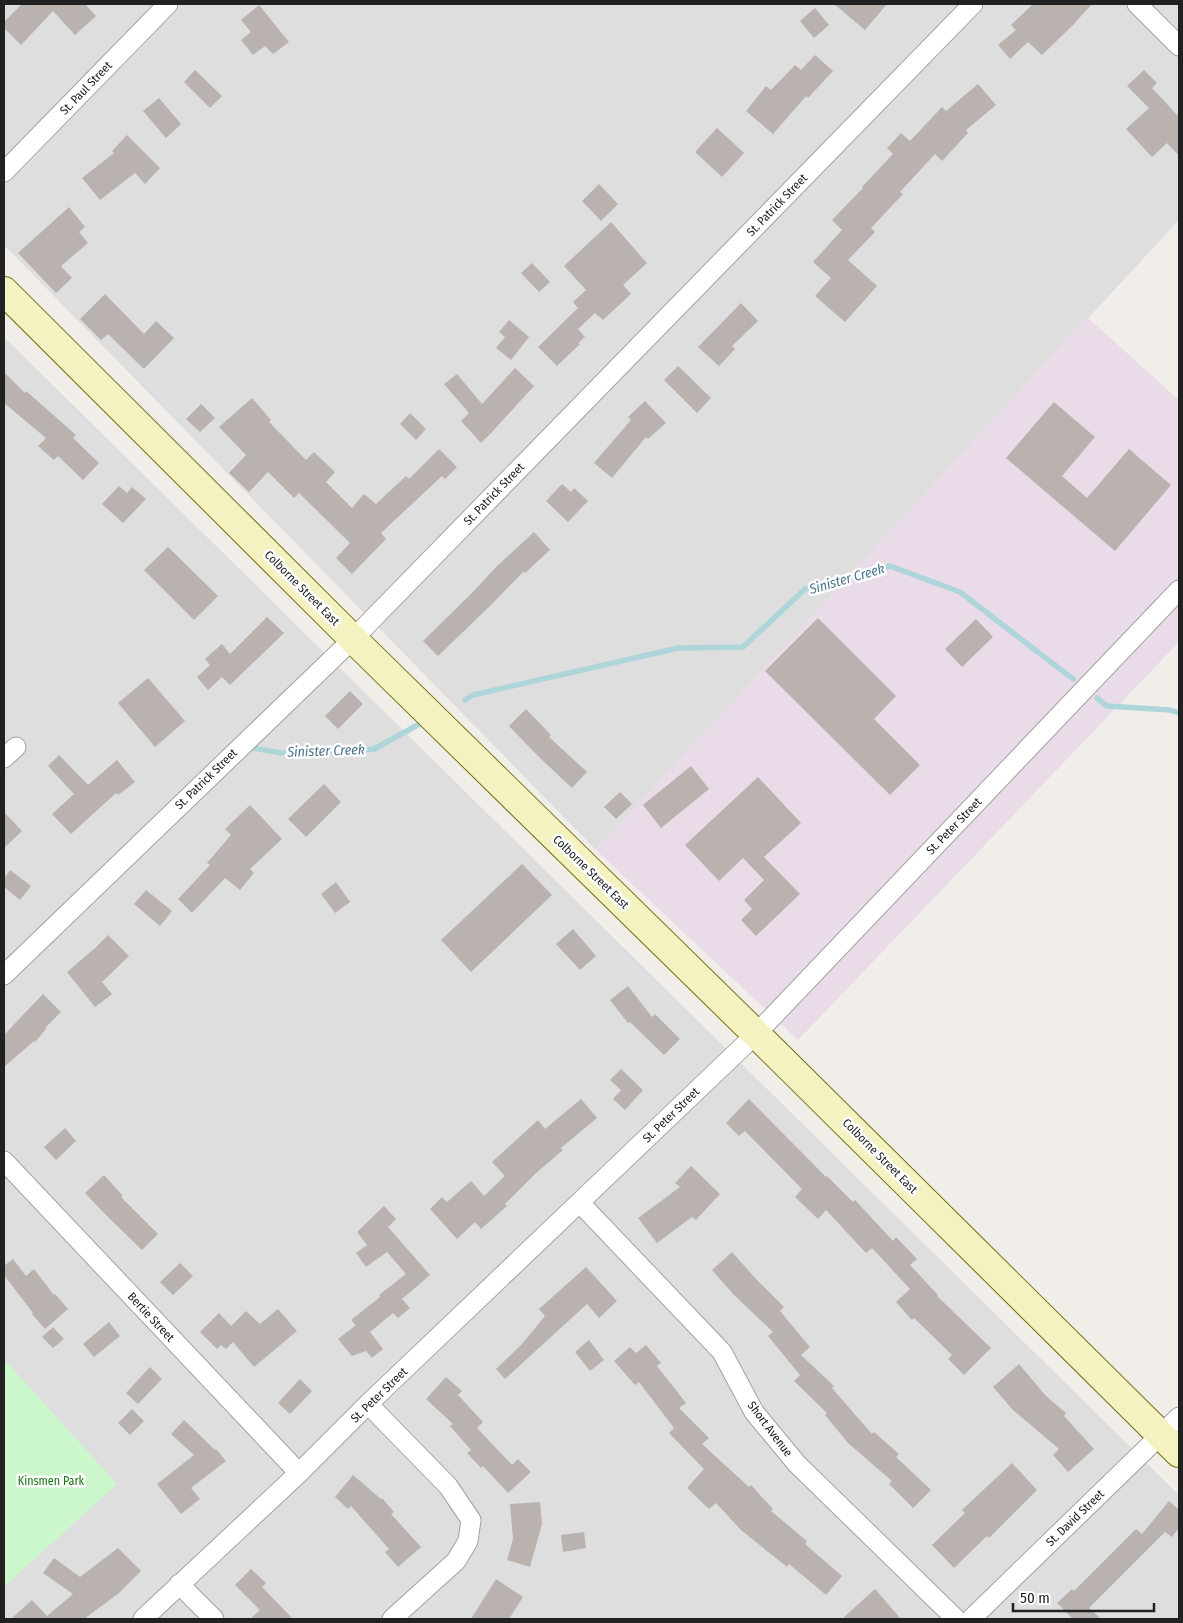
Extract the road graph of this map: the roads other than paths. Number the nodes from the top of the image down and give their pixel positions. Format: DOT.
graph roads {
  1 [pos="168,4"];
  2 [pos="974,4"];
  3 [pos="1137,4"];
  4 [pos="1179,46"];
  5 [pos="4,172"];
  6 [pos="4,291"];
  7 [pos="1179,590"];
  8 [pos="353,639"];
  9 [pos="4,975"];
  10 [pos="756,1034"];
  11 [pos="4,1161"];
  12 [pos="580,1203"];
  13 [pos="368,1404"];
  14 [pos="1173,1435"];
  15 [pos="299,1473"];
  16 [pos="179,1584"];
  17 [pos="143,1619"];
  18 [pos="214,1619"];
  19 [pos="392,1619"];
  20 [pos="956,1619"];
  21 [pos="971,1619"];
  1 -- 5 [label="street, St. Paul Street"];
  2 -- 8 [label="street, St. Patrick Street"];
  3 -- 4 [label="street"];
  6 -- 8 [label="main road, Colborne Street East"];
  7 -- 10 [label="street, St. Peter Street"];
  8 -- 9 [label="street, St. Patrick Street"];
  8 -- 10 [label="main road, Colborne Street East"];
  10 -- 12 [label="street, St. Peter Street"];
  10 -- 14 [label="main road, Colborne Street East"];
  11 -- 15 [label="street, Bertie Street"];
  12 -- 13 [label="street, St. Peter Street"];
  12 -- 20 [label="street, Short Avenue"];
  13 -- 15 [label="street, St. Peter Street"];
  13 -- 19 [label="street"];
  14 -- 21 [label="street, St. David Street"];
  15 -- 16 [label="street, St. Peter Street"];
  16 -- 17 [label="street, St. Peter Street"];
  16 -- 18 [label="street"];
}
